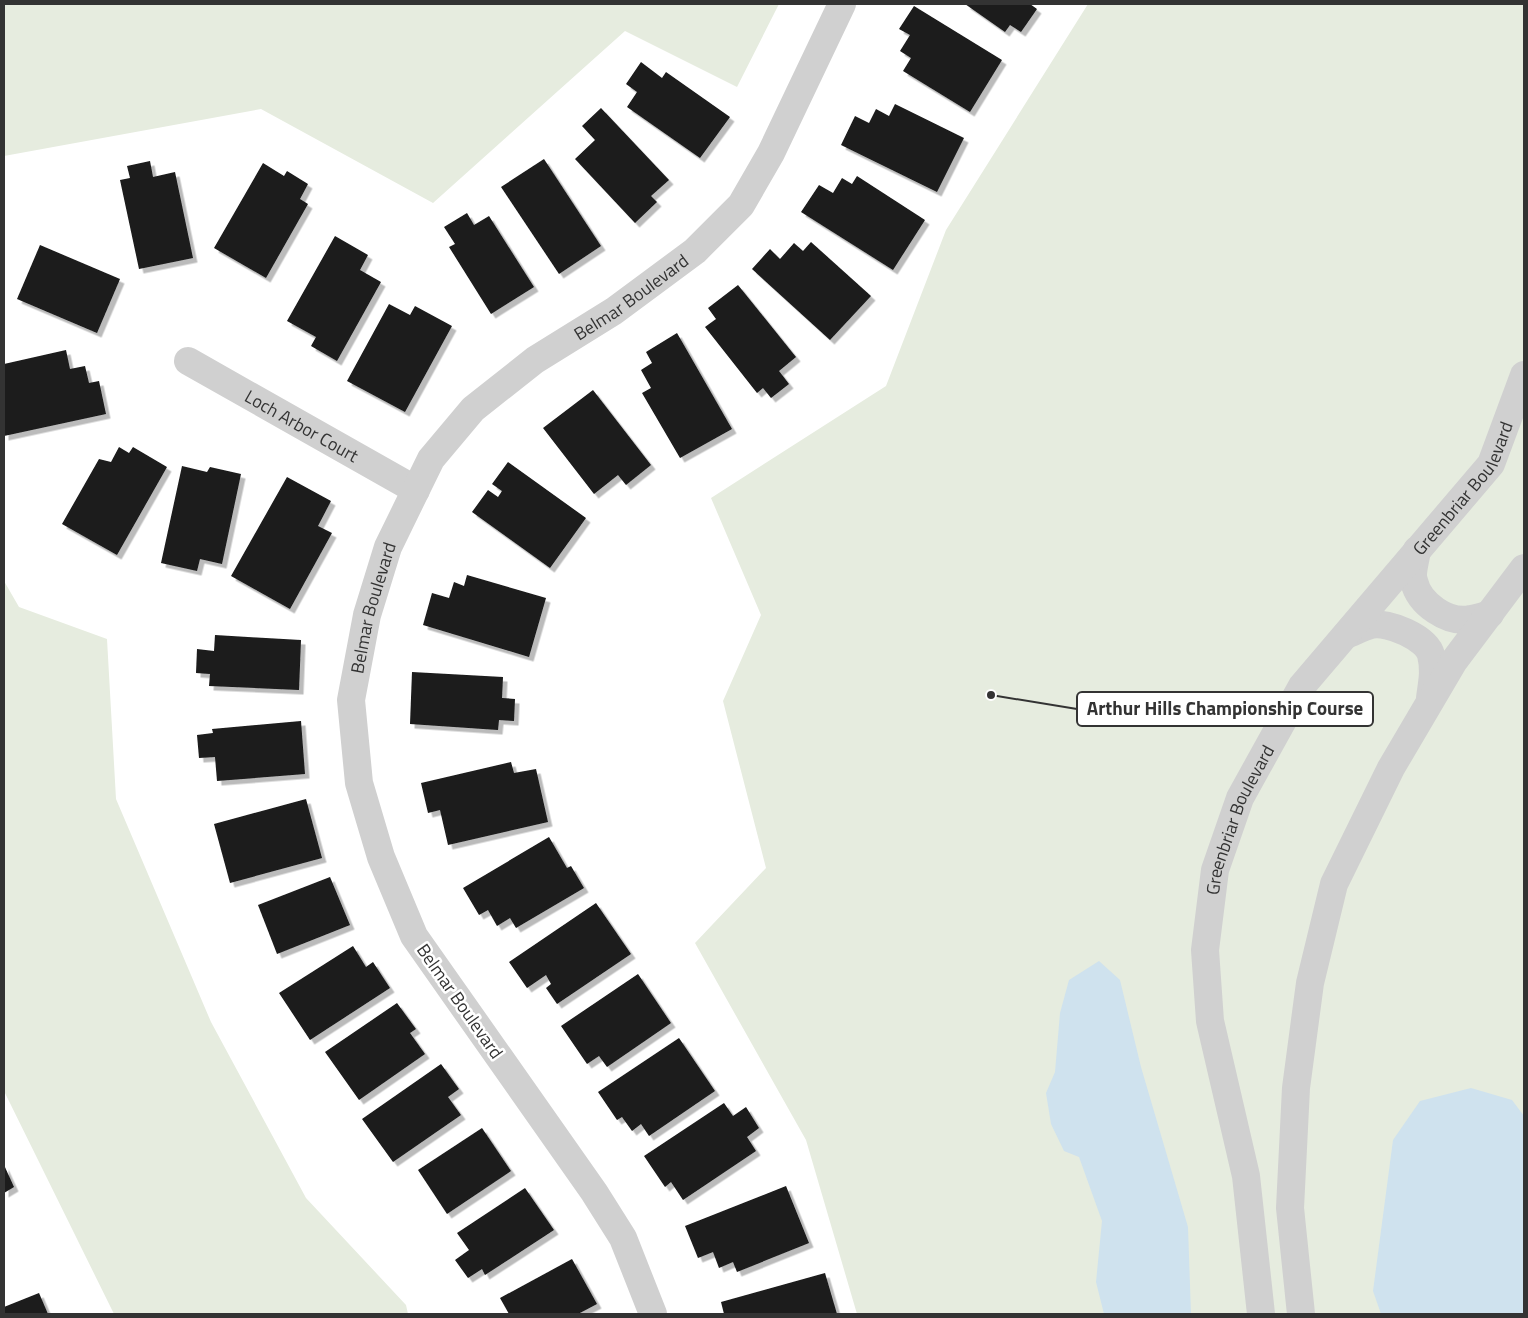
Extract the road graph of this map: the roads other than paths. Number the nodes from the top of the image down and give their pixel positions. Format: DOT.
graph roads {
  1 [pos="842,4"];
  2 [pos="188,361"];
  3 [pos="1524,375"];
  4 [pos="416,490"];
  5 [pos="1417,550"];
  6 [pos="1524,568"];
  7 [pos="1490,614"];
  8 [pos="1346,635"];
  9 [pos="1429,704"];
  10 [pos="653,1314"];
  11 [pos="1261,1314"];
  12 [pos="1301,1314"];
  1 -- 4 [label="street, Belmar Boulevard"];
  2 -- 4 [label="street, Loch Arbor Court"];
  3 -- 5 [label="street, Greenbriar Boulevard"];
  4 -- 10 [label="street, Belmar Boulevard"];
  5 -- 7 [label="street"];
  5 -- 8 [label="street, Greenbriar Boulevard"];
  6 -- 7 [label="street"];
  7 -- 9 [label="street"];
  8 -- 9 [label="street"];
  8 -- 11 [label="street, Greenbriar Boulevard"];
  9 -- 12 [label="street"];
}
